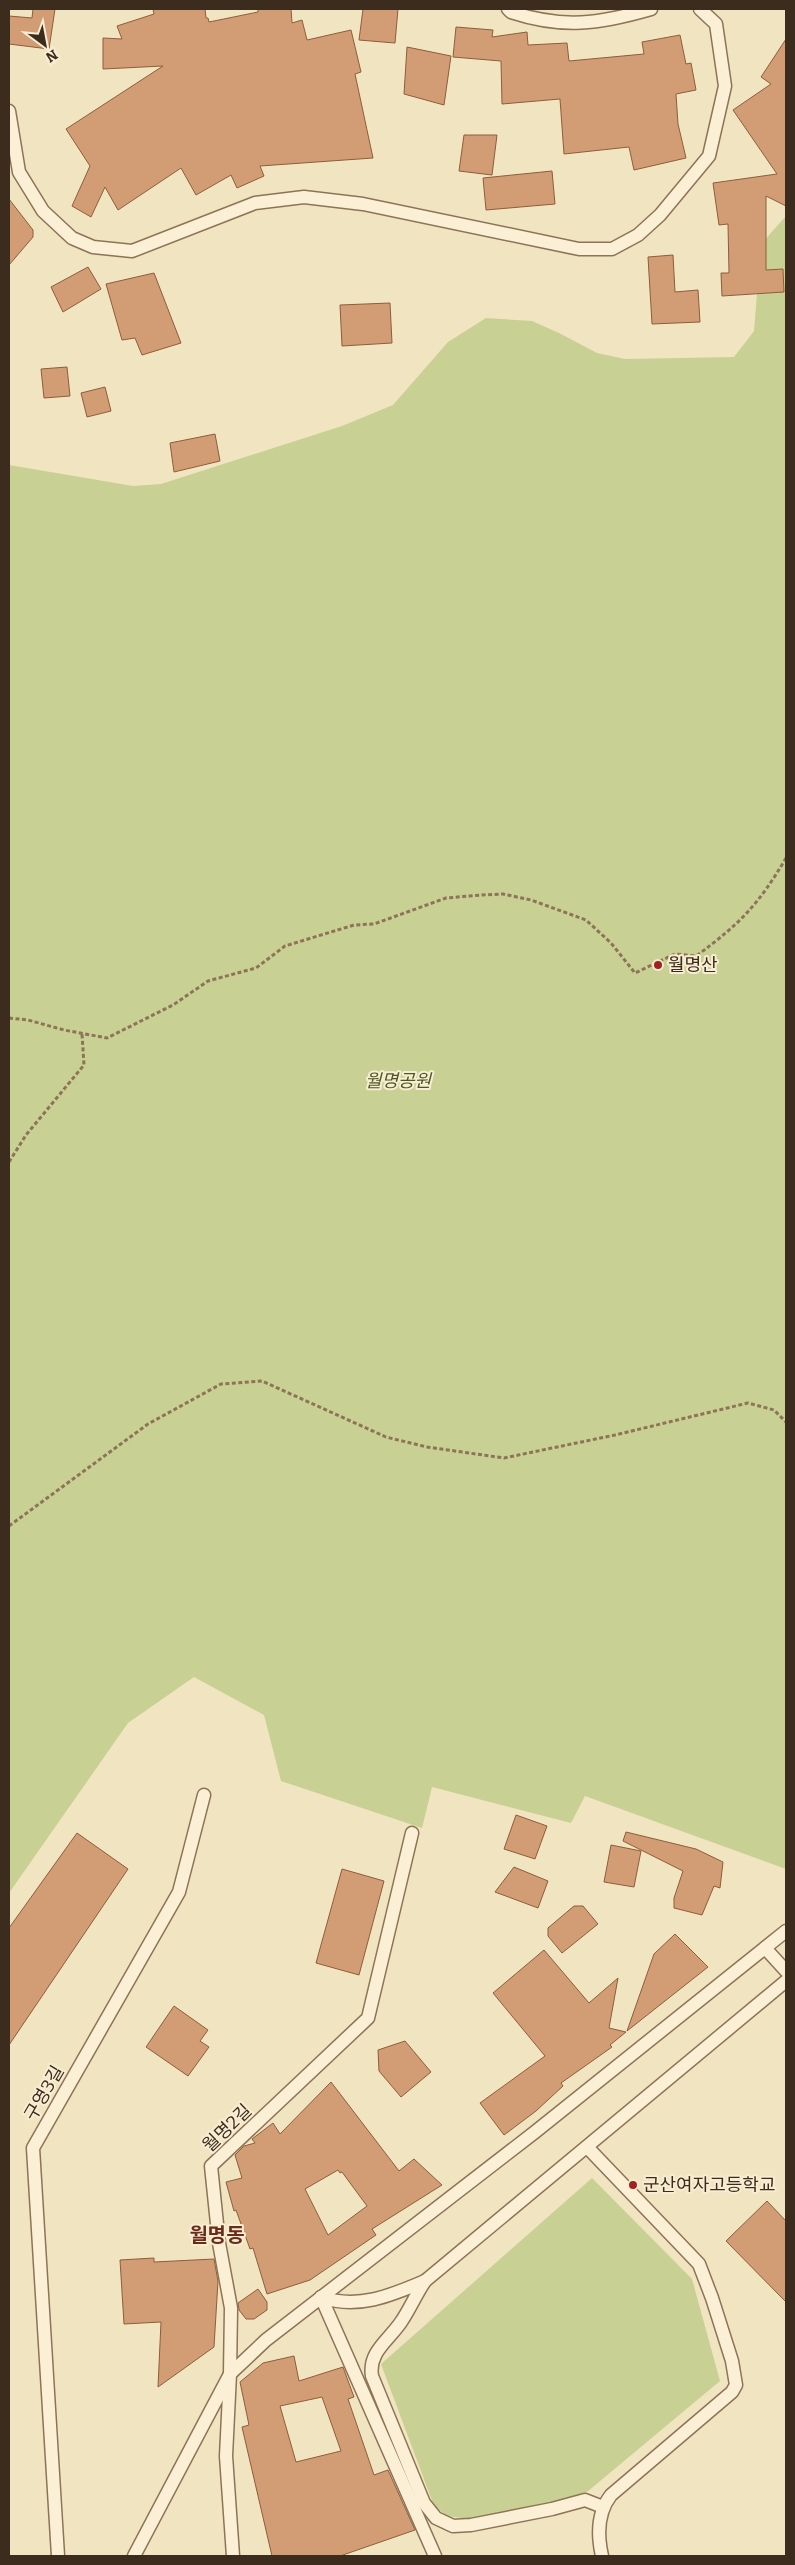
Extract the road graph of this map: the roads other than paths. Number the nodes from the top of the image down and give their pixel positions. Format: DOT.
graph roads {
  1 [pos="508,9"];
  2 [pos="651,9"];
  3 [pos="700,9"];
  4 [pos="9,111"];
  5 [pos="204,1795"];
  6 [pos="412,1832"];
  7 [pos="786,1931"];
  8 [pos="765,1948"];
  9 [pos="786,1971"];
  10 [pos="786,1981"];
  11 [pos="588,2148"];
  12 [pos="425,2281"];
  13 [pos="321,2297"];
  14 [pos="230,2374"];
  15 [pos="603,2506"];
  16 [pos="58,2556"];
  17 [pos="134,2556"];
  18 [pos="233,2556"];
  19 [pos="435,2556"];
  20 [pos="602,2556"];
  1 -- 2 [label="lane"];
  3 -- 4 [label="lane"];
  5 -- 16 [label="lane, 구영3길"];
  6 -- 14 [label="lane, 월명2길"];
  7 -- 8 [label="lane"];
  8 -- 9 [label="lane"];
  8 -- 13 [label="lane"];
  10 -- 11 [label="lane"];
  11 -- 12 [label="lane"];
  11 -- 15 [label="lane"];
  12 -- 13 [label="lane"];
  12 -- 15 [label="lane"];
  13 -- 14 [label="lane"];
  13 -- 19 [label="lane"];
  14 -- 17 [label="lane"];
  14 -- 18 [label="lane, 월명2길"];
  15 -- 20 [label="lane"];
}
